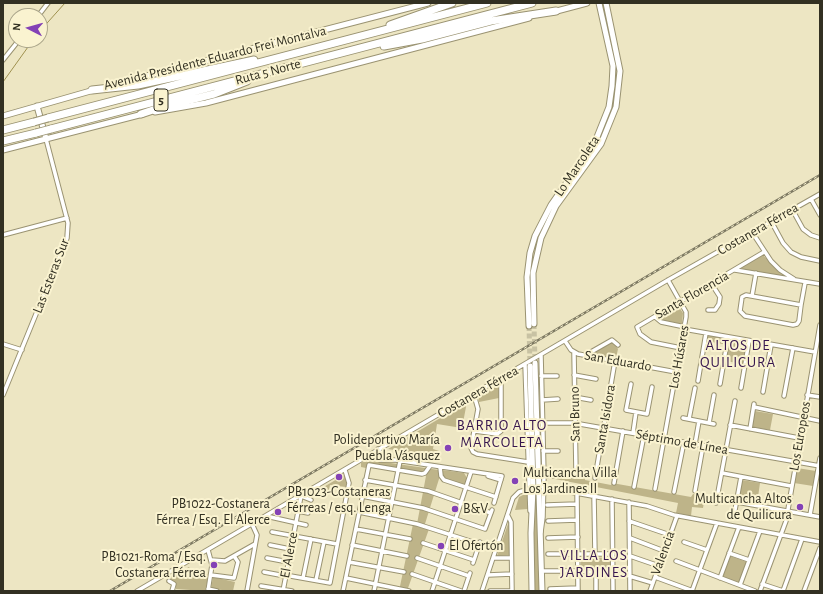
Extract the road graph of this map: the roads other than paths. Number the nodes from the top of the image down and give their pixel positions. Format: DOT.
graph roads {
  1 [pos="428,3"];
  2 [pos="452,3"];
  3 [pos="488,3"];
  4 [pos="532,3"];
  5 [pos="576,3"];
  6 [pos="587,3"];
  7 [pos="599,3"];
  8 [pos="606,3"];
  9 [pos="568,8"];
  10 [pos="556,11"];
  11 [pos="362,36"];
  12 [pos="13,48"];
  13 [pos="360,48"];
  14 [pos="282,57"];
  15 [pos="3,60"];
  16 [pos="271,71"];
  17 [pos="92,90"];
  18 [pos="37,106"];
  19 [pos="141,114"];
  20 [pos="3,116"];
  21 [pos="3,130"];
  22 [pos="46,139"];
  23 [pos="3,141"];
  24 [pos="3,150"];
  25 [pos="584,158"];
  26 [pos="589,163"];
  27 [pos="579,165"];
  28 [pos="583,170"];
  29 [pos="820,194"];
  30 [pos="811,199"];
  31 [pos="792,209"];
  32 [pos="820,215"];
  33 [pos="67,218"];
  34 [pos="771,221"];
  35 [pos="752,232"];
  36 [pos="3,235"];
  37 [pos="820,238"];
  38 [pos="764,252"];
  39 [pos="820,261"];
  40 [pos="734,270"];
  41 [pos="756,273"];
  42 [pos="668,280"];
  43 [pos="796,281"];
  44 [pos="711,283"];
  45 [pos="805,283"];
  46 [pos="820,284"];
  47 [pos="752,296"];
  48 [pos="680,302"];
  49 [pos="801,305"];
  50 [pos="708,310"];
  51 [pos="655,316"];
  52 [pos="820,325"];
  53 [pos="684,328"];
  54 [pos="706,333"];
  55 [pos="728,337"];
  56 [pos="565,341"];
  57 [pos="749,341"];
  58 [pos="3,344"];
  59 [pos="818,344"];
  60 [pos="618,345"];
  61 [pos="771,345"];
  62 [pos="681,348"];
  63 [pos="793,348"];
  64 [pos="22,350"];
  65 [pos="815,352"];
  66 [pos="574,353"];
  67 [pos="541,355"];
  68 [pos="589,356"];
  69 [pos="615,361"];
  70 [pos="535,363"];
  71 [pos="527,365"];
  72 [pos="676,372"];
  73 [pos="574,375"];
  74 [pos="541,376"];
  75 [pos="556,376"];
  76 [pos="501,379"];
  77 [pos="596,379"];
  78 [pos="698,381"];
  79 [pos="631,384"];
  80 [pos="720,384"];
  81 [pos="652,387"];
  82 [pos="695,388"];
  83 [pos="741,388"];
  84 [pos="763,392"];
  85 [pos="3,395"];
  86 [pos="474,395"];
  87 [pos="714,395"];
  88 [pos="807,395"];
  89 [pos="784,396"];
  90 [pos="574,397"];
  91 [pos="820,397"];
  92 [pos="558,399"];
  93 [pos="542,400"];
  94 [pos="591,400"];
  95 [pos="735,401"];
  96 [pos="636,412"];
  97 [pos="803,417"];
  98 [pos="683,418"];
  99 [pos="689,419"];
  100 [pos="699,421"];
  101 [pos="820,421"];
  102 [pos="543,423"];
  103 [pos="574,423"];
  104 [pos="709,423"];
  105 [pos="714,424"];
  106 [pos="730,426"];
  107 [pos="604,428"];
  108 [pos="750,429"];
  109 [pos="475,431"];
  110 [pos="624,431"];
  111 [pos="633,433"];
  112 [pos="644,435"];
  113 [pos="799,438"];
  114 [pos="664,439"];
  115 [pos="684,442"];
  116 [pos="695,444"];
  117 [pos="703,446"];
  118 [pos="378,449"];
  119 [pos="726,450"];
  120 [pos="543,451"];
  121 [pos="558,451"];
  122 [pos="372,454"];
  123 [pos="820,458"];
  124 [pos="386,459"];
  125 [pos="400,461"];
  126 [pos="528,462"];
  127 [pos="795,462"];
  128 [pos="430,466"];
  129 [pos="819,466"];
  130 [pos="440,467"];
  131 [pos="398,469"];
  132 [pos="345,470"];
  133 [pos="472,472"];
  134 [pos="722,473"];
  135 [pos="544,476"];
  136 [pos="741,477"];
  137 [pos="595,478"];
  138 [pos="365,480"];
  139 [pos="614,483"];
  140 [pos="395,485"];
  141 [pos="541,485"];
  142 [pos="791,486"];
  143 [pos="467,487"];
  144 [pos="634,487"];
  145 [pos="529,489"];
  146 [pos="655,489"];
  147 [pos="696,491"];
  148 [pos="674,492"];
  149 [pos="577,493"];
  150 [pos="342,494"];
  151 [pos="347,495"];
  152 [pos="301,496"];
  153 [pos="362,496"];
  154 [pos="594,496"];
  155 [pos="496,497"];
  156 [pos="612,499"];
  157 [pos="311,500"];
  158 [pos="392,502"];
  159 [pos="629,502"];
  160 [pos="737,502"];
  161 [pos="462,503"];
  162 [pos="494,503"];
  163 [pos="716,503"];
  164 [pos="577,504"];
  165 [pos="547,505"];
  166 [pos="340,506"];
  167 [pos="345,507"];
  168 [pos="735,510"];
  169 [pos="298,511"];
  170 [pos="786,511"];
  171 [pos="359,512"];
  172 [pos="308,513"];
  173 [pos="810,515"];
  174 [pos="266,516"];
  175 [pos="508,516"];
  176 [pos="677,516"];
  177 [pos="820,517"];
  178 [pos="388,518"];
  179 [pos="456,519"];
  180 [pos="577,520"];
  181 [pos="548,521"];
  182 [pos="629,521"];
  183 [pos="296,522"];
  184 [pos="717,523"];
  185 [pos="252,524"];
  186 [pos="306,525"];
  187 [pos="532,526"];
  188 [pos="739,527"];
  189 [pos="356,529"];
  190 [pos="335,531"];
  191 [pos="760,531"];
  192 [pos="272,532"];
  193 [pos="340,532"];
  194 [pos="531,533"];
  195 [pos="540,533"];
  196 [pos="385,534"];
  197 [pos="451,535"];
  198 [pos="670,535"];
  199 [pos="780,535"];
  200 [pos="293,536"];
  201 [pos="578,537"];
  202 [pos="548,538"];
  203 [pos="630,538"];
  204 [pos="311,539"];
  205 [pos="410,539"];
  206 [pos="802,539"];
  207 [pos="324,542"];
  208 [pos="684,542"];
  209 [pos="820,542"];
  210 [pos="423,543"];
  211 [pos="255,544"];
  212 [pos="337,544"];
  213 [pos="270,545"];
  214 [pos="352,545"];
  215 [pos="290,548"];
  216 [pos="820,548"];
  217 [pos="208,550"];
  218 [pos="445,550"];
  219 [pos="707,550"];
  220 [pos="382,551"];
  221 [pos="664,551"];
  222 [pos="729,553"];
  223 [pos="548,554"];
  224 [pos="578,554"];
  225 [pos="612,554"];
  226 [pos="595,555"];
  227 [pos="234,556"];
  228 [pos="407,556"];
  229 [pos="630,556"];
  230 [pos="267,558"];
  231 [pos="417,558"];
  232 [pos="493,558"];
  233 [pos="511,558"];
  234 [pos="532,558"];
  235 [pos="541,558"];
  236 [pos="212,560"];
  237 [pos="749,560"];
  238 [pos="676,561"];
  239 [pos="288,562"];
  240 [pos="349,562"];
  241 [pos="440,566"];
  242 [pos="659,566"];
  243 [pos="379,567"];
  244 [pos="700,570"];
  245 [pos="542,571"];
  246 [pos="578,571"];
  247 [pos="264,572"];
  248 [pos="404,572"];
  249 [pos="596,572"];
  250 [pos="412,574"];
  251 [pos="512,574"];
  252 [pos="613,574"];
  253 [pos="211,575"];
  254 [pos="285,575"];
  255 [pos="488,575"];
  256 [pos="630,575"];
  257 [pos="655,577"];
  258 [pos="303,578"];
  259 [pos="346,578"];
  260 [pos="720,578"];
  261 [pos="316,580"];
  262 [pos="169,581"];
  263 [pos="435,582"];
  264 [pos="653,583"];
  265 [pos="376,584"];
  266 [pos="762,584"];
  267 [pos="740,585"];
  268 [pos="261,586"];
  269 [pos="550,589"];
  270 [pos="208,590"];
  271 [pos="283,590"];
  272 [pos="578,590"];
  273 [pos="137,591"];
  274 [pos="174,591"];
  275 [pos="217,591"];
  276 [pos="247,591"];
  277 [pos="292,591"];
  278 [pos="343,591"];
  279 [pos="374,591"];
  280 [pos="409,591"];
  281 [pos="432,591"];
  282 [pos="462,591"];
  283 [pos="482,591"];
  284 [pos="490,591"];
  285 [pos="512,591"];
  286 [pos="532,591"];
  287 [pos="542,591"];
  288 [pos="596,591"];
  289 [pos="613,591"];
  290 [pos="630,591"];
  291 [pos="650,591"];
  292 [pos="692,591"];
  293 [pos="755,591"];
  294 [pos="760,591"];
  295 [pos="783,591"];
  296 [pos="804,591"];
  1 -- 17 [label="main road, Avenida Presidente Eduardo Frei Montalva"];
  2 -- 11 [label="highway"];
  3 -- 11 [label="highway, Ruta 5 Norte / 5"];
  4 -- 13 [label="highway, Ruta 5 Norte / 5"];
  5 -- 9 [label="main road"];
  6 -- 9 [label="main road"];
  7 -- 25 [label="main road, Lo Marcoleta"];
  8 -- 26 [label="main road, Lo Marcoleta"];
  9 -- 10 [label="main road"];
  10 -- 13 [label="highway"];
  10 -- 19 [label="main road"];
  11 -- 14 [label="highway, Ruta 5 Norte / 5"];
  12 -- 15 [label="street"];
  13 -- 16 [label="highway, Ruta 5 Norte / 5"];
  14 -- 17 [label="highway"];
  14 -- 21 [label="highway, Ruta 5 Norte / 5, bridge"];
  16 -- 19 [label="highway"];
  16 -- 23 [label="highway, Ruta 5 Norte / 5, bridge"];
  17 -- 18 [label="main road, Avenida Presidente Eduardo Frei Montalva"];
  18 -- 20 [label="main road, Avenida Presidente Eduardo Frei Montalva"];
  18 -- 22 [label="main road, Las Esteras Sur"];
  19 -- 22 [label="main road"];
  22 -- 24 [label="main road"];
  22 -- 33 [label="street, Las Esteras Sur"];
  25 -- 26 [label="main road"];
  25 -- 27 [label="main road, Lo Marcoleta"];
  26 -- 28 [label="main road, Lo Marcoleta"];
  27 -- 28 [label="main road"];
  27 -- 28 [label="main road, Lo Marcoleta"];
  29 -- 30 [label="street, Costanera Férrea"];
  30 -- 31 [label="street, Costanera Férrea"];
  30 -- 32 [label="street"];
  31 -- 34 [label="street, Costanera Férrea"];
  31 -- 37 [label="street"];
  33 -- 36 [label="street"];
  33 -- 64 [label="street, Las Esteras Sur"];
  34 -- 35 [label="street, Costanera Férrea"];
  34 -- 39 [label="street"];
  35 -- 38 [label="street"];
  35 -- 42 [label="street, Costanera Férrea"];
  38 -- 40 [label="street"];
  38 -- 43 [label="street"];
  40 -- 41 [label="street, Santa Florencia"];
  40 -- 44 [label="street, Santa Florencia"];
  41 -- 43 [label="street, Santa Florencia"];
  41 -- 47 [label="street"];
  42 -- 48 [label="street, Los Húsares"];
  42 -- 56 [label="street, Costanera Férrea"];
  43 -- 45 [label="street, Santa Florencia"];
  44 -- 48 [label="street, Santa Florencia"];
  44 -- 50 [label="street"];
  45 -- 46 [label="street, Santa Florencia"];
  45 -- 49 [label="street"];
  47 -- 49 [label="street"];
  47 -- 49 [label="street"];
  48 -- 51 [label="street, Santa Florencia"];
  48 -- 53 [label="street, Los Húsares"];
  51 -- 53 [label="street"];
  51 -- 62 [label="street, Santa Florencia"];
  52 -- 59 [label="street, Los Europeos"];
  53 -- 54 [label="street"];
  53 -- 62 [label="street, Los Húsares"];
  54 -- 55 [label="street"];
  54 -- 78 [label="street"];
  55 -- 57 [label="street"];
  55 -- 80 [label="street"];
  56 -- 66 [label="street, San Eduardo"];
  56 -- 67 [label="street, Costanera Férrea"];
  57 -- 61 [label="street"];
  57 -- 83 [label="street"];
  58 -- 64 [label="street"];
  59 -- 65 [label="street, Los Europeos"];
  60 -- 68 [label="street"];
  61 -- 63 [label="street"];
  61 -- 84 [label="street"];
  62 -- 72 [label="street, Los Húsares"];
  63 -- 65 [label="street"];
  63 -- 89 [label="street"];
  64 -- 85 [label="street, Las Esteras Sur"];
  65 -- 88 [label="street, Los Europeos"];
  66 -- 68 [label="street, San Eduardo"];
  66 -- 73 [label="street, San Bruno"];
  67 -- 71 [label="street, Costanera Férrea"];
  67 -- 74 [label="street"];
  68 -- 69 [label="street, San Eduardo"];
  69 -- 72 [label="street, San Eduardo"];
  69 -- 107 [label="street, Santa Isidora"];
  70 -- 141 [label="main road"];
  71 -- 76 [label="street, Costanera Férrea"];
  71 -- 126 [label="street"];
  71 -- 187 [label="main road"];
  72 -- 114 [label="street, Los Húsares"];
  73 -- 77 [label="street"];
  73 -- 90 [label="street, San Bruno"];
  74 -- 75 [label="street"];
  74 -- 93 [label="street"];
  76 -- 86 [label="street, Costanera Férrea"];
  76 -- 109 [label="street"];
  79 -- 96 [label="street"];
  81 -- 96 [label="street"];
  82 -- 99 [label="street"];
  86 -- 109 [label="street"];
  86 -- 118 [label="street, Costanera Férrea"];
  87 -- 104 [label="street"];
  88 -- 91 [label="street"];
  88 -- 97 [label="street, Los Europeos"];
  90 -- 94 [label="street"];
  90 -- 103 [label="street, San Bruno"];
  92 -- 93 [label="street"];
  93 -- 102 [label="street"];
  95 -- 106 [label="street"];
  96 -- 111 [label="street"];
  97 -- 101 [label="street"];
  97 -- 108 [label="street"];
  97 -- 113 [label="street, Los Europeos"];
  98 -- 99 [label="street"];
  99 -- 100 [label="street"];
  100 -- 104 [label="street"];
  100 -- 116 [label="street"];
  102 -- 103 [label="street, Séptimo de Línea"];
  102 -- 120 [label="street"];
  103 -- 107 [label="street, Séptimo de Línea"];
  103 -- 135 [label="street, San Bruno"];
  104 -- 105 [label="street"];
  106 -- 108 [label="street"];
  106 -- 119 [label="street"];
  107 -- 110 [label="street, Séptimo de Línea"];
  107 -- 137 [label="street, Santa Isidora"];
  108 -- 113 [label="street"];
  109 -- 126 [label="street"];
  110 -- 111 [label="street, Séptimo de Línea"];
  110 -- 139 [label="street"];
  111 -- 112 [label="street, Séptimo de Línea"];
  112 -- 114 [label="street, Séptimo de Línea"];
  112 -- 144 [label="street"];
  113 -- 127 [label="street, Los Europeos"];
  114 -- 115 [label="street, Séptimo de Línea"];
  114 -- 146 [label="street, Los Húsares"];
  115 -- 116 [label="street, Séptimo de Línea"];
  115 -- 148 [label="street"];
  116 -- 117 [label="street, Séptimo de Línea"];
  117 -- 119 [label="street, Séptimo de Línea"];
  117 -- 147 [label="street"];
  118 -- 122 [label="street, Costanera Férrea"];
  118 -- 124 [label="street"];
  119 -- 127 [label="street, Séptimo de Línea"];
  119 -- 134 [label="street"];
  120 -- 121 [label="street"];
  120 -- 135 [label="street"];
  122 -- 124 [label="street"];
  122 -- 132 [label="street, Costanera Férrea"];
  123 -- 129 [label="street"];
  124 -- 125 [label="street"];
  125 -- 128 [label="street"];
  125 -- 131 [label="street"];
  126 -- 145 [label="street"];
  127 -- 129 [label="street, Séptimo de Línea"];
  127 -- 142 [label="street, Los Europeos"];
  128 -- 130 [label="street"];
  128 -- 131 [label="street"];
  129 -- 173 [label="street"];
  130 -- 133 [label="street"];
  130 -- 143 [label="street"];
  131 -- 138 [label="street"];
  131 -- 140 [label="street"];
  132 -- 151 [label="street"];
  132 -- 152 [label="street, Costanera Férrea"];
  133 -- 143 [label="street"];
  133 -- 155 [label="street"];
  134 -- 136 [label="street"];
  134 -- 163 [label="street"];
  135 -- 141 [label="street"];
  136 -- 142 [label="street"];
  136 -- 160 [label="street"];
  138 -- 140 [label="street"];
  138 -- 153 [label="street"];
  140 -- 158 [label="street"];
  140 -- 161 [label="street"];
  141 -- 149 [label="street"];
  141 -- 195 [label="main road"];
  142 -- 170 [label="street, Los Europeos"];
  143 -- 155 [label="street"];
  143 -- 161 [label="street"];
  145 -- 175 [label="street"];
  145 -- 187 [label="street"];
  149 -- 154 [label="street"];
  149 -- 164 [label="street"];
  150 -- 151 [label="street"];
  151 -- 167 [label="street"];
  152 -- 157 [label="street"];
  152 -- 169 [label="street, El Alerce"];
  152 -- 174 [label="street, Costanera Férrea"];
  153 -- 158 [label="street"];
  153 -- 171 [label="street"];
  154 -- 156 [label="street"];
  154 -- 226 [label="street"];
  155 -- 162 [label="street"];
  156 -- 159 [label="street"];
  156 -- 225 [label="street"];
  158 -- 178 [label="street"];
  158 -- 179 [label="street"];
  159 -- 176 [label="street"];
  159 -- 182 [label="street"];
  160 -- 168 [label="street"];
  160 -- 170 [label="street"];
  161 -- 179 [label="street"];
  161 -- 179 [label="street"];
  164 -- 165 [label="street"];
  164 -- 180 [label="street"];
  166 -- 167 [label="street"];
  167 -- 193 [label="street"];
  169 -- 172 [label="street"];
  169 -- 183 [label="street, El Alerce"];
  170 -- 173 [label="street"];
  170 -- 199 [label="street, Los Europeos"];
  171 -- 178 [label="street"];
  171 -- 189 [label="street"];
  173 -- 177 [label="street"];
  174 -- 183 [label="street"];
  174 -- 185 [label="street, Costanera Férrea"];
  175 -- 232 [label="street"];
  175 -- 233 [label="street"];
  176 -- 184 [label="street"];
  176 -- 198 [label="street, Valencia"];
  178 -- 196 [label="street"];
  178 -- 197 [label="street"];
  179 -- 197 [label="street"];
  180 -- 181 [label="street"];
  180 -- 201 [label="street"];
  182 -- 198 [label="street"];
  182 -- 203 [label="street"];
  183 -- 186 [label="street"];
  183 -- 200 [label="street, El Alerce"];
  184 -- 188 [label="street"];
  184 -- 219 [label="street"];
  185 -- 211 [label="street"];
  185 -- 217 [label="street, Costanera Férrea"];
  187 -- 194 [label="main road"];
  188 -- 191 [label="street"];
  188 -- 222 [label="street"];
  189 -- 196 [label="street"];
  189 -- 214 [label="street"];
  190 -- 193 [label="street"];
  191 -- 199 [label="street"];
  191 -- 237 [label="street"];
  192 -- 200 [label="street"];
  193 -- 212 [label="street"];
  194 -- 195 [label="main road"];
  194 -- 234 [label="main road"];
  195 -- 235 [label="main road"];
  196 -- 205 [label="street"];
  196 -- 220 [label="street"];
  197 -- 218 [label="street"];
  197 -- 218 [label="street"];
  198 -- 221 [label="street, Valencia"];
  199 -- 206 [label="street"];
  199 -- 266 [label="street, Los Europeos"];
  200 -- 204 [label="street"];
  200 -- 215 [label="street, El Alerce"];
  201 -- 202 [label="street"];
  201 -- 224 [label="street"];
  203 -- 221 [label="street"];
  203 -- 229 [label="street"];
  204 -- 207 [label="street"];
  204 -- 258 [label="street"];
  206 -- 209 [label="street"];
  206 -- 295 [label="street"];
  207 -- 212 [label="street"];
  207 -- 261 [label="street"];
  208 -- 219 [label="street"];
  210 -- 218 [label="street"];
  211 -- 227 [label="street"];
  211 -- 276 [label="street"];
  212 -- 261 [label="street"];
  213 -- 215 [label="street"];
  214 -- 220 [label="street"];
  214 -- 240 [label="street"];
  215 -- 239 [label="street, El Alerce"];
  216 -- 296 [label="street"];
  217 -- 236 [label="street"];
  217 -- 273 [label="street, Costanera Férrea"];
  218 -- 241 [label="street"];
  219 -- 244 [label="street"];
  220 -- 228 [label="street"];
  220 -- 243 [label="street"];
  221 -- 242 [label="street, Valencia"];
  222 -- 237 [label="street"];
  222 -- 260 [label="street"];
  223 -- 224 [label="street"];
  224 -- 226 [label="street"];
  224 -- 246 [label="street"];
  225 -- 226 [label="street"];
  225 -- 252 [label="street"];
  227 -- 236 [label="street"];
  227 -- 253 [label="street"];
  229 -- 242 [label="street"];
  229 -- 256 [label="street"];
  230 -- 239 [label="street"];
  231 -- 241 [label="street"];
  232 -- 233 [label="street"];
  232 -- 255 [label="street"];
  233 -- 251 [label="street"];
  234 -- 235 [label="main road"];
  234 -- 286 [label="main road"];
  235 -- 245 [label="main road"];
  236 -- 253 [label="street"];
  237 -- 267 [label="street"];
  238 -- 244 [label="street"];
  239 -- 254 [label="street, El Alerce"];
  240 -- 243 [label="street"];
  240 -- 259 [label="street"];
  241 -- 263 [label="street"];
  241 -- 282 [label="street"];
  242 -- 257 [label="street, Valencia"];
  243 -- 248 [label="street"];
  243 -- 265 [label="street"];
  244 -- 260 [label="street"];
  244 -- 292 [label="street"];
  245 -- 246 [label="street"];
  245 -- 287 [label="main road"];
  246 -- 249 [label="street"];
  246 -- 272 [label="street"];
  247 -- 254 [label="street"];
  249 -- 252 [label="street"];
  249 -- 288 [label="street"];
  250 -- 263 [label="street"];
  251 -- 255 [label="street"];
  251 -- 285 [label="street"];
  252 -- 256 [label="street"];
  252 -- 289 [label="street"];
  253 -- 270 [label="street"];
  254 -- 258 [label="street"];
  254 -- 271 [label="street, El Alerce"];
  255 -- 283 [label="street"];
  256 -- 264 [label="street"];
  256 -- 290 [label="street"];
  257 -- 264 [label="street, Valencia"];
  257 -- 292 [label="street"];
  258 -- 261 [label="street"];
  259 -- 265 [label="street"];
  259 -- 278 [label="street"];
  260 -- 267 [label="street"];
  262 -- 274 [label="street"];
  263 -- 281 [label="street"];
  263 -- 282 [label="street"];
  264 -- 291 [label="street, Valencia"];
  265 -- 279 [label="street"];
  265 -- 280 [label="street"];
  266 -- 294 [label="street, Los Europeos"];
  266 -- 295 [label="street"];
  267 -- 293 [label="street"];
  268 -- 271 [label="street"];
  269 -- 272 [label="street"];
  270 -- 275 [label="street"];
  271 -- 277 [label="street"];
  284 -- 285 [label="street"];
}
